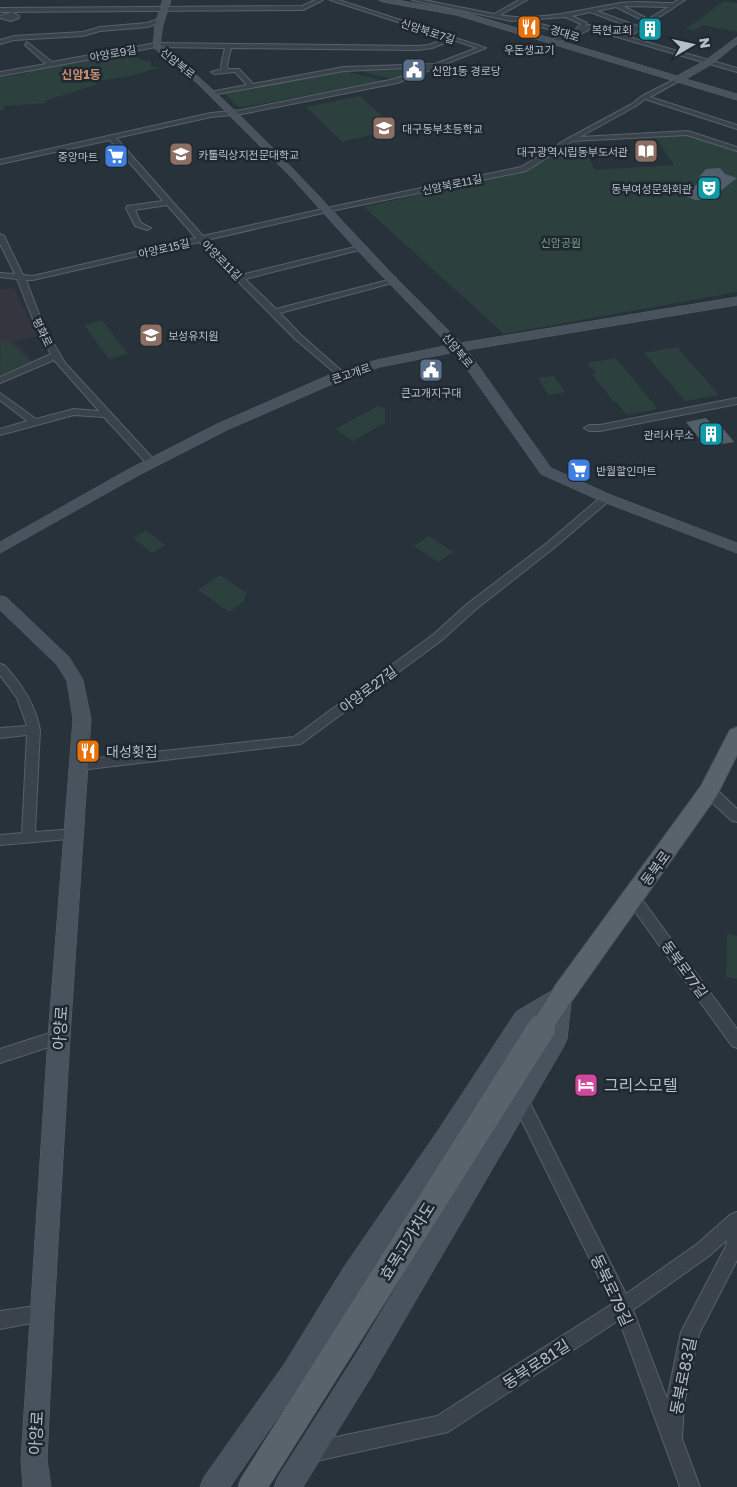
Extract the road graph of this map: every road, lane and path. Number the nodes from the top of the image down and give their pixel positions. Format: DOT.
graph roads {
  1 [pos="167,0"];
  2 [pos="320,0"];
  3 [pos="333,0"];
  4 [pos="383,0"];
  5 [pos="409,0"];
  6 [pos="415,0"];
  7 [pos="465,0"];
  8 [pos="524,0"];
  9 [pos="611,0"];
  10 [pos="682,0"];
  11 [pos="641,2"];
  12 [pos="399,3"];
  13 [pos="618,5"];
  14 [pos="675,5"];
  15 [pos="459,7"];
  16 [pos="165,9"];
  17 [pos="0,10"];
  18 [pos="592,11"];
  19 [pos="15,12"];
  20 [pos="2,15"];
  21 [pos="566,15"];
  22 [pos="496,16"];
  23 [pos="139,18"];
  24 [pos="534,18"];
  25 [pos="512,19"];
  26 [pos="160,20"];
  27 [pos="648,21"];
  28 [pos="563,23"];
  29 [pos="142,25"];
  30 [pos="572,25"];
  31 [pos="582,27"];
  32 [pos="638,28"];
  33 [pos="576,34"];
  34 [pos="624,36"];
  35 [pos="451,39"];
  36 [pos="28,40"];
  37 [pos="554,41"];
  38 [pos="0,42"];
  39 [pos="735,43"];
  40 [pos="156,45"];
  41 [pos="228,46"];
  42 [pos="709,62"];
  43 [pos="50,64"];
  44 [pos="444,64"];
  45 [pos="344,69"];
  46 [pos="737,70"];
  47 [pos="226,71"];
  48 [pos="214,72"];
  49 [pos="0,74"];
  50 [pos="372,75"];
  51 [pos="382,78"];
  52 [pos="679,80"];
  53 [pos="397,81"];
  54 [pos="252,86"];
  55 [pos="212,93"];
  56 [pos="644,97"];
  57 [pos="737,97"];
  58 [pos="230,112"];
  59 [pos="703,122"];
  60 [pos="737,127"];
  61 [pos="688,133"];
  62 [pos="111,137"];
  63 [pos="569,140"];
  64 [pos="737,148"];
  65 [pos="0,162"];
  66 [pos="169,202"];
  67 [pos="327,211"];
  68 [pos="147,228"];
  69 [pos="0,236"];
  70 [pos="201,239"];
  71 [pos="360,248"];
  72 [pos="0,275"];
  73 [pos="21,278"];
  74 [pos="240,278"];
  75 [pos="393,280"];
  76 [pos="737,301"];
  77 [pos="275,312"];
  78 [pos="459,348"];
  79 [pos="55,356"];
  80 [pos="341,375"];
  81 [pos="0,380"];
  82 [pos="0,396"];
  83 [pos="737,401"];
  84 [pos="106,414"];
  85 [pos="33,421"];
  86 [pos="589,428"];
  87 [pos="0,432"];
  88 [pos="152,463"];
  89 [pos="606,498"];
  90 [pos="0,548"];
  91 [pos="737,548"];
  92 [pos="0,601"];
  93 [pos="0,668"];
  94 [pos="34,730"];
  95 [pos="0,734"];
  96 [pos="737,735"];
  97 [pos="80,765"];
  98 [pos="709,791"];
  99 [pos="737,817"];
  100 [pos="75,834"];
  101 [pos="28,838"];
  102 [pos="0,840"];
  103 [pos="633,898"];
  104 [pos="563,994"];
  105 [pos="59,1037"];
  106 [pos="737,1041"];
  107 [pos="0,1056"];
  108 [pos="520,1100"];
  109 [pos="737,1220"];
  110 [pos="737,1230"];
  111 [pos="623,1307"];
  112 [pos="42,1314"];
  113 [pos="0,1320"];
  114 [pos="673,1442"];
  115 [pos="309,1452"];
  116 [pos="230,1464"];
  117 [pos="37,1487"];
  118 [pos="214,1487"];
  119 [pos="252,1487"];
  120 [pos="268,1487"];
  121 [pos="288,1487"];
  122 [pos="690,1487"];
  1 -- 16 [label="main road, 신암북로"];
  2 -- 16 [label="street"];
  3 -- 35 [label="street, 신암북로7길"];
  4 -- 12 [label="main road, 경대로"];
  5 -- 12 [label="street"];
  6 -- 15 [label="street"];
  7 -- 15 [label="street"];
  8 -- 22 [label="street"];
  9 -- 13 [label="street"];
  10 -- 14 [label="street"];
  11 -- 13 [label="street"];
  11 -- 14 [label="street"];
  12 -- 37 [label="main road, 경대로"];
  13 -- 18 [label="street"];
  13 -- 27 [label="street"];
  14 -- 27 [label="street"];
  15 -- 22 [label="street"];
  16 -- 19 [label="street"];
  16 -- 26 [label="main road, 신암북로"];
  17 -- 19 [label="street"];
  18 -- 21 [label="street"];
  18 -- 32 [label="street"];
  19 -- 20 [label="street"];
  21 -- 24 [label="street"];
  21 -- 31 [label="street"];
  22 -- 25 [label="street"];
  23 -- 29 [label="street"];
  24 -- 25 [label="street"];
  24 -- 28 [label="street"];
  25 -- 33 [label="street"];
  26 -- 29 [label="street"];
  26 -- 40 [label="main road, 신암북로"];
  27 -- 32 [label="street"];
  29 -- 36 [label="street"];
  30 -- 31 [label="street"];
  31 -- 33 [label="street"];
  32 -- 34 [label="street"];
  33 -- 34 [label="street"];
  33 -- 37 [label="street"];
  34 -- 42 [label="street"];
  35 -- 41 [label="street, 아양로9길"];
  35 -- 44 [label="street, 신암북로7길"];
  36 -- 38 [label="street"];
  36 -- 43 [label="street"];
  37 -- 52 [label="main road, 경대로"];
  39 -- 42 [label="main road"];
  40 -- 41 [label="street, 아양로9길"];
  40 -- 43 [label="street, 아양로9길"];
  40 -- 55 [label="main road, 신암북로"];
  41 -- 47 [label="street"];
  42 -- 46 [label="street"];
  42 -- 52 [label="main road"];
  43 -- 49 [label="street, 아양로9길"];
  44 -- 45 [label="street, 신암북로7길"];
  44 -- 53 [label="street, 신암북로7길"];
  45 -- 50 [label="street, 신암북로7길"];
  45 -- 54 [label="street, 신암북로7길"];
  47 -- 48 [label="street, 신암북로"];
  47 -- 54 [label="street, 신암북로"];
  51 -- 53 [label="street"];
  52 -- 56 [label="street, 신암북로11길"];
  52 -- 57 [label="main road, 경대로"];
  53 -- 58 [label="street, 신암북로7길"];
  54 -- 55 [label="street"];
  55 -- 58 [label="main road, 신암북로"];
  56 -- 59 [label="street"];
  56 -- 63 [label="street, 신암북로11길"];
  58 -- 62 [label="street"];
  58 -- 67 [label="main road, 신암북로"];
  59 -- 60 [label="street"];
  59 -- 61 [label="street"];
  61 -- 63 [label="street, 신암북로11길"];
  61 -- 64 [label="street, 신암북로11길"];
  62 -- 65 [label="street"];
  62 -- 66 [label="street, 아양로11길"];
  63 -- 67 [label="street, 신암북로11길"];
  66 -- 68 [label="street, 아양로15길"];
  66 -- 70 [label="street, 아양로11길"];
  67 -- 70 [label="street, 아양로15길"];
  67 -- 71 [label="main road, 신암북로"];
  69 -- 73 [label="street, 평화로"];
  70 -- 73 [label="street, 아양로15길"];
  70 -- 74 [label="street, 아양로11길"];
  71 -- 74 [label="street"];
  71 -- 75 [label="main road, 신암북로"];
  72 -- 73 [label="street, 아양로15길"];
  73 -- 79 [label="street, 평화로"];
  74 -- 77 [label="street, 아양로11길"];
  75 -- 77 [label="street"];
  75 -- 78 [label="main road, 신암북로"];
  76 -- 78 [label="main road, 큰고개로"];
  77 -- 80 [label="street, 아양로11길"];
  78 -- 80 [label="main road, 큰고개로"];
  78 -- 89 [label="main road, 신암북로"];
  79 -- 81 [label="street"];
  79 -- 84 [label="street, 평화로"];
  80 -- 88 [label="main road, 큰고개로"];
  82 -- 85 [label="street"];
  83 -- 86 [label="street"];
  84 -- 85 [label="street"];
  84 -- 88 [label="street, 평화로"];
  85 -- 87 [label="street"];
  88 -- 90 [label="main road, 큰고개로"];
  89 -- 91 [label="main road, 신암북로"];
  89 -- 97 [label="street, 아양로27길"];
  92 -- 97 [label="main road, 아양로"];
  93 -- 94 [label="street"];
  94 -- 95 [label="street"];
  94 -- 101 [label="street"];
  96 -- 98 [label="main road, 동북로"];
  97 -- 100 [label="main road, 아양로"];
  98 -- 99 [label="street"];
  98 -- 103 [label="main road, 동북로"];
  100 -- 101 [label="street"];
  100 -- 105 [label="main road, 아양로"];
  101 -- 102 [label="street"];
  103 -- 104 [label="main road, 동북로"];
  103 -- 106 [label="street, 동북로77길"];
  104 -- 108 [label="main road"];
  104 -- 116 [label="main road"];
  104 -- 119 [label="main road, 효목고가차도, bridge"];
  105 -- 107 [label="street"];
  105 -- 112 [label="main road, 아양로"];
  108 -- 111 [label="street, 동북로79길"];
  108 -- 115 [label="main road"];
  109 -- 111 [label="street, 동북로81길"];
  110 -- 114 [label="street, 동북로83길"];
  111 -- 114 [label="street, 동북로79길"];
  111 -- 115 [label="street, 동북로81길"];
  112 -- 113 [label="street"];
  112 -- 117 [label="main road, 아양로"];
  114 -- 122 [label="street, 동북로79길"];
  115 -- 121 [label="main road"];
  116 -- 118 [label="main road"];
  116 -- 120 [label="main road"];
}
